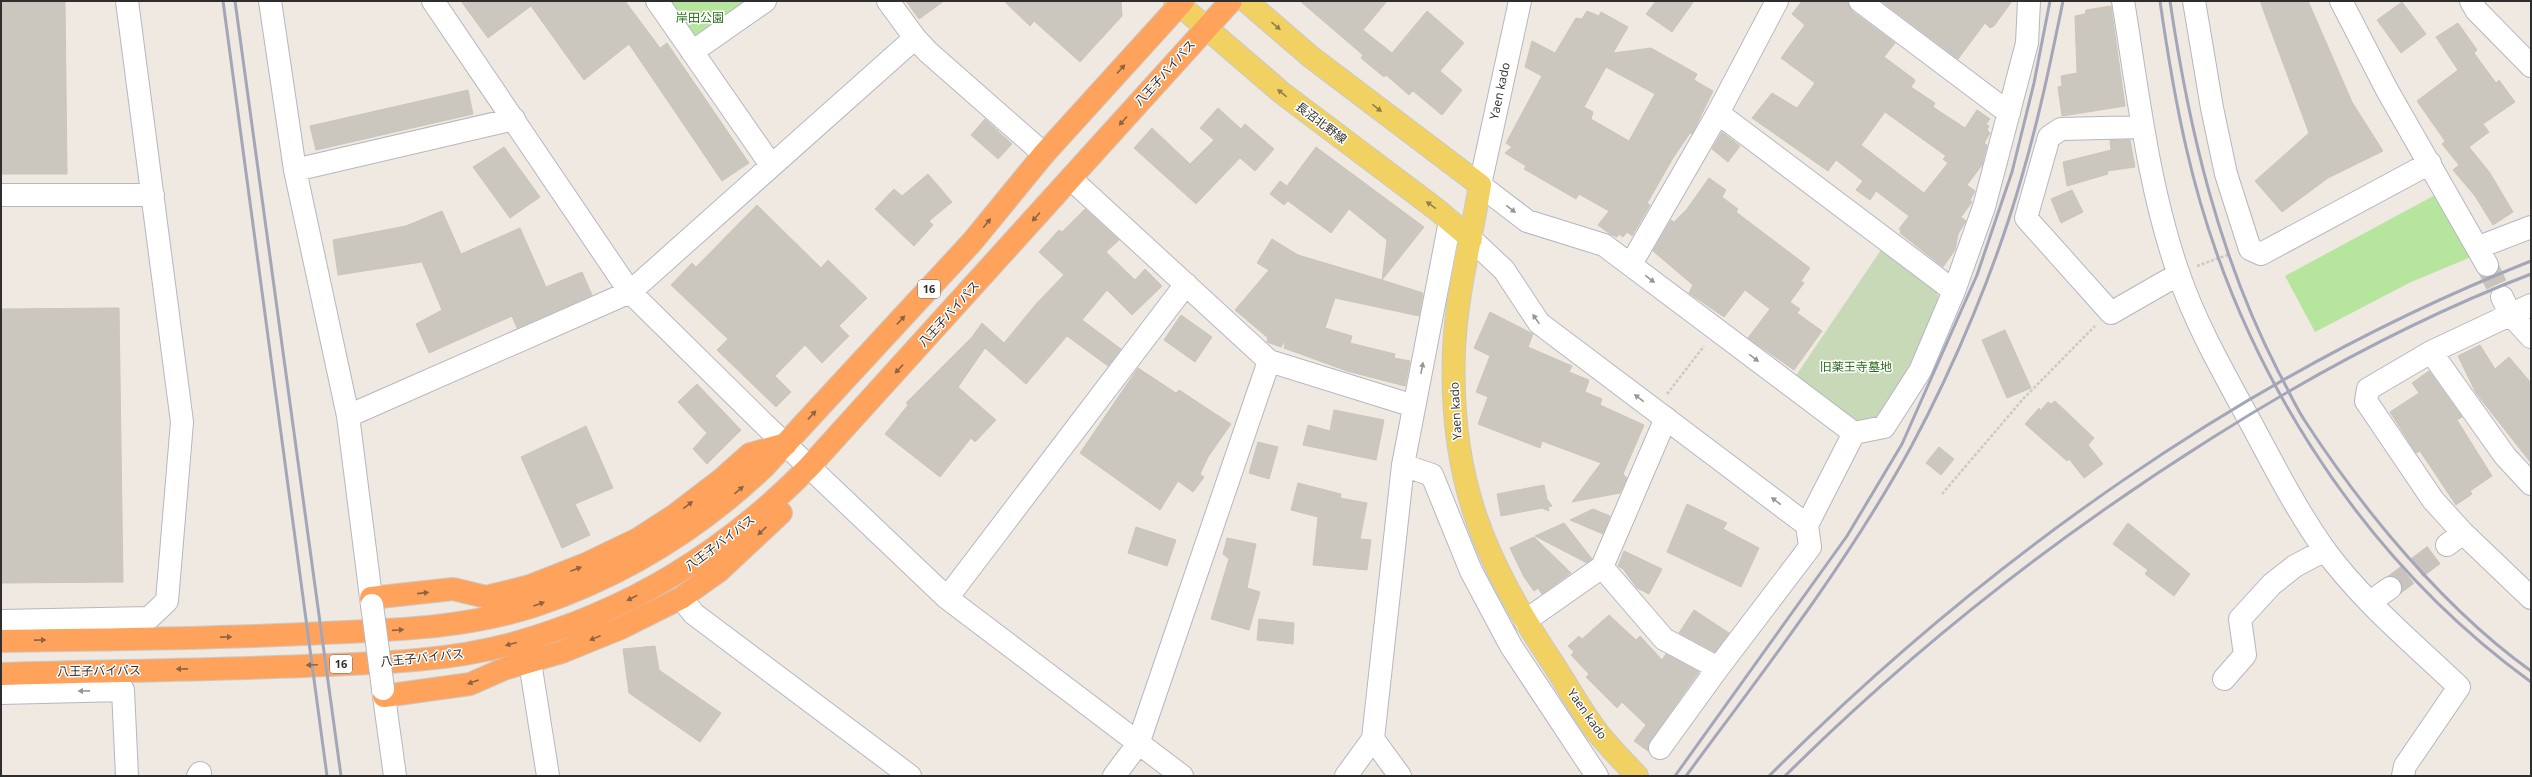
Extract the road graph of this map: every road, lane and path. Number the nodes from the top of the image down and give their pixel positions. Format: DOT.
graph roads {
  1 [pos="127,1"];
  2 [pos="270,1"];
  3 [pos="433,1"];
  4 [pos="656,1"];
  5 [pos="765,1"];
  6 [pos="888,1"];
  7 [pos="1231,1"];
  8 [pos="1246,1"];
  9 [pos="1520,1"];
  10 [pos="1777,1"];
  11 [pos="1860,1"];
  12 [pos="2029,1"];
  13 [pos="2123,1"];
  14 [pos="2194,1"];
  15 [pos="2341,1"];
  16 [pos="2471,1"];
  17 [pos="1179,2"];
  18 [pos="1205,29"];
  19 [pos="915,38"];
  20 [pos="692,52"];
  21 [pos="2531,66"];
  22 [pos="1718,113"];
  23 [pos="2009,114"];
  24 [pos="514,119"];
  25 [pos="2143,128"];
  26 [pos="1044,154"];
  27 [pos="2430,163"];
  28 [pos="771,165"];
  29 [pos="295,170"];
  30 [pos="1071,179"];
  31 [pos="1480,185"];
  32 [pos="153,195"];
  33 [pos="1,196"];
  34 [pos="1450,221"];
  35 [pos="2531,227"];
  36 [pos="1471,239"];
  37 [pos="2250,249"];
  38 [pos="1631,264"];
  39 [pos="2179,274"];
  40 [pos="1186,284"];
  41 [pos="1954,291"];
  42 [pos="630,292"];
  43 [pos="2506,305"];
  44 [pos="2531,305"];
  45 [pos="2111,313"];
  46 [pos="1716,330"];
  47 [pos="2531,337"];
  48 [pos="2431,352"];
  49 [pos="1269,360"];
  50 [pos="1414,406"];
  51 [pos="1660,414"];
  52 [pos="348,416"];
  53 [pos="1854,433"];
  54 [pos="786,444"];
  55 [pos="1403,465"];
  56 [pos="809,467"];
  57 [pos="2531,484"];
  58 [pos="1942,494"];
  59 [pos="1807,525"];
  60 [pos="2325,550"];
  61 [pos="1602,567"];
  62 [pos="2390,588"];
  63 [pos="681,598"];
  64 [pos="948,598"];
  65 [pos="2531,598"];
  66 [pos="371,602"];
  67 [pos="2370,602"];
  68 [pos="1,621"];
  69 [pos="1525,622"];
  70 [pos="1,641"];
  71 [pos="530,662"];
  72 [pos="1718,668"];
  73 [pos="1,674"];
  74 [pos="2224,679"];
  75 [pos="383,692"];
  76 [pos="1,693"];
  77 [pos="1373,739"];
  78 [pos="1138,744"];
  79 [pos="1660,748"];
  80 [pos="127,776"];
  81 [pos="395,776"];
  82 [pos="548,776"];
  83 [pos="910,776"];
  84 [pos="1114,776"];
  85 [pos="1182,776"];
  86 [pos="1346,776"];
  87 [pos="1400,776"];
  88 [pos="1598,776"];
  89 [pos="1637,776"];
  90 [pos="2403,776"];
  1 -- 32 [label="street"];
  2 -- 29 [label="street"];
  3 -- 24 [label="street"];
  4 -- 20 [label="street"];
  5 -- 20 [label="street"];
  6 -- 19 [label="street"];
  7 -- 18 [label="highway, 八王子バイパス / 16"];
  8 -- 31 [label="main road, one-way"];
  9 -- 31 [label="street, Yaen kado"];
  10 -- 22 [label="street"];
  11 -- 23 [label="street"];
  12 -- 23 [label="street"];
  13 -- 25 [label="street"];
  14 -- 37 [label="street"];
  15 -- 27 [label="street"];
  16 -- 21 [label="street"];
  17 -- 18 [label="main road, 長沼北野線"];
  26 -- 17 [label="highway, 16, one-way"];
  18 -- 30 [label="highway, 八王子バイパス / 16, one-way"];
  34 -- 18 [label="main road, 長沼北野線, one-way"];
  19 -- 26 [label="street"];
  19 -- 28 [label="street"];
  20 -- 28 [label="street"];
  22 -- 38 [label="street"];
  22 -- 41 [label="street"];
  23 -- 41 [label="street"];
  24 -- 29 [label="street"];
  24 -- 42 [label="street"];
  25 -- 39 [label="street"];
  25 -- 45 [label="street"];
  54 -- 26 [label="highway, 16, one-way"];
  27 -- 35 [label="street"];
  27 -- 37 [label="street"];
  28 -- 42 [label="street"];
  29 -- 52 [label="street"];
  30 -- 40 [label="street"];
  30 -- 56 [label="highway, 八王子バイパス / 16, one-way"];
  31 -- 36 [label="main road, Yaen kado"];
  31 -- 38 [label="street, one-way"];
  32 -- 33 [label="street"];
  32 -- 68 [label="street"];
  34 -- 36 [label="main road, 長沼北野線"];
  50 -- 34 [label="street, one-way"];
  51 -- 36 [label="street, one-way"];
  36 -- 69 [label="main road, Yaen kado"];
  37 -- 39 [label="path"];
  38 -- 46 [label="street, one-way"];
  39 -- 45 [label="street"];
  39 -- 60 [label="street"];
  40 -- 49 [label="street"];
  40 -- 64 [label="street"];
  41 -- 53 [label="street"];
  42 -- 52 [label="street"];
  42 -- 54 [label="street"];
  43 -- 44 [label="street"];
  43 -- 47 [label="street"];
  43 -- 48 [label="street"];
  45 -- 58 [label="path"];
  46 -- 51 [label="path"];
  46 -- 53 [label="street, one-way"];
  48 -- 57 [label="street"];
  48 -- 65 [label="street"];
  49 -- 50 [label="street"];
  49 -- 78 [label="street"];
  50 -- 55 [label="street"];
  59 -- 51 [label="street, one-way"];
  51 -- 61 [label="street"];
  52 -- 66 [label="street"];
  53 -- 59 [label="street"];
  54 -- 56 [label="street"];
  66 -- 54 [label="highway, one-way"];
  70 -- 54 [label="highway, 16, one-way"];
  55 -- 77 [label="street"];
  55 -- 88 [label="street"];
  56 -- 63 [label="highway, one-way"];
  56 -- 64 [label="street"];
  56 -- 73 [label="highway, 八王子バイパス / 16, one-way"];
  59 -- 72 [label="street"];
  60 -- 67 [label="street"];
  60 -- 74 [label="street"];
  61 -- 69 [label="street"];
  61 -- 72 [label="street"];
  62 -- 67 [label="street"];
  63 -- 71 [label="highway, one-way"];
  63 -- 83 [label="street"];
  64 -- 78 [label="street"];
  66 -- 75 [label="street, bridge"];
  67 -- 90 [label="street"];
  69 -- 89 [label="main road, Yaen kado"];
  71 -- 75 [label="highway, one-way"];
  71 -- 82 [label="street"];
  72 -- 79 [label="street"];
  75 -- 81 [label="street"];
  80 -- 76 [label="street, one-way"];
  77 -- 86 [label="street"];
  77 -- 87 [label="street"];
  78 -- 84 [label="street"];
  78 -- 85 [label="street"];
}
